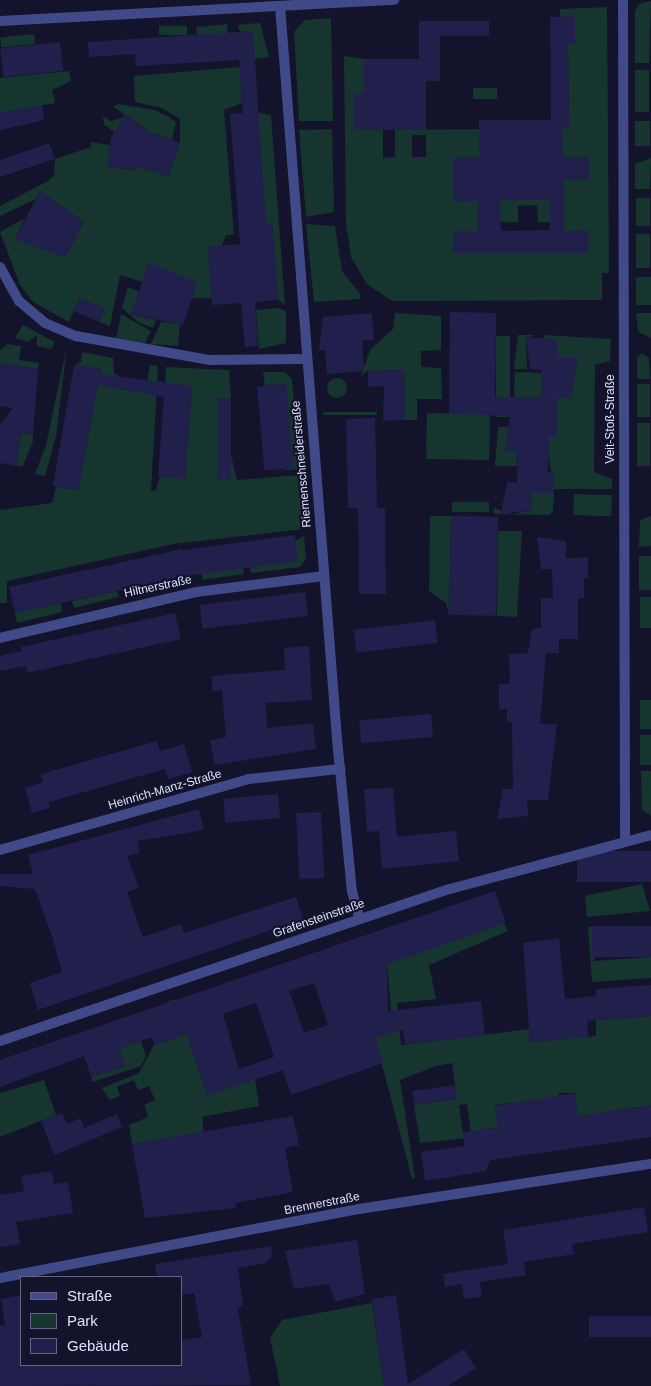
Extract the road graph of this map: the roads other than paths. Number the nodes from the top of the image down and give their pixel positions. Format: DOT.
graph roads {
  1 [pos="394,0"];
  2 [pos="623,0"];
  3 [pos="280,6"];
  4 [pos="0,21"];
  5 [pos="0,267"];
  6 [pos="305,359"];
  7 [pos="324,576"];
  8 [pos="0,638"];
  9 [pos="340,768"];
  10 [pos="651,835"];
  11 [pos="625,838"];
  12 [pos="0,850"];
  13 [pos="359,918"];
  14 [pos="0,1041"];
  15 [pos="651,1164"];
  16 [pos="0,1278"];
  1 -- 3 [label="street"];
  2 -- 11 [label="street, Veit-Stoß-Straße"];
  3 -- 4 [label="street"];
  3 -- 6 [label="street, Riemenschneiderstraße"];
  5 -- 6 [label="street"];
  6 -- 7 [label="street, Riemenschneiderstraße"];
  7 -- 8 [label="street, Hiltnerstraße"];
  7 -- 9 [label="street, Riemenschneiderstraße"];
  9 -- 12 [label="street, Heinrich-Manz-Straße"];
  9 -- 13 [label="street, Riemenschneiderstraße"];
  10 -- 11 [label="street, Grafensteinstraße"];
  11 -- 13 [label="street, Grafensteinstraße"];
  13 -- 14 [label="street, Grafensteinstraße"];
  15 -- 16 [label="street, Brennerstraße"];
}
